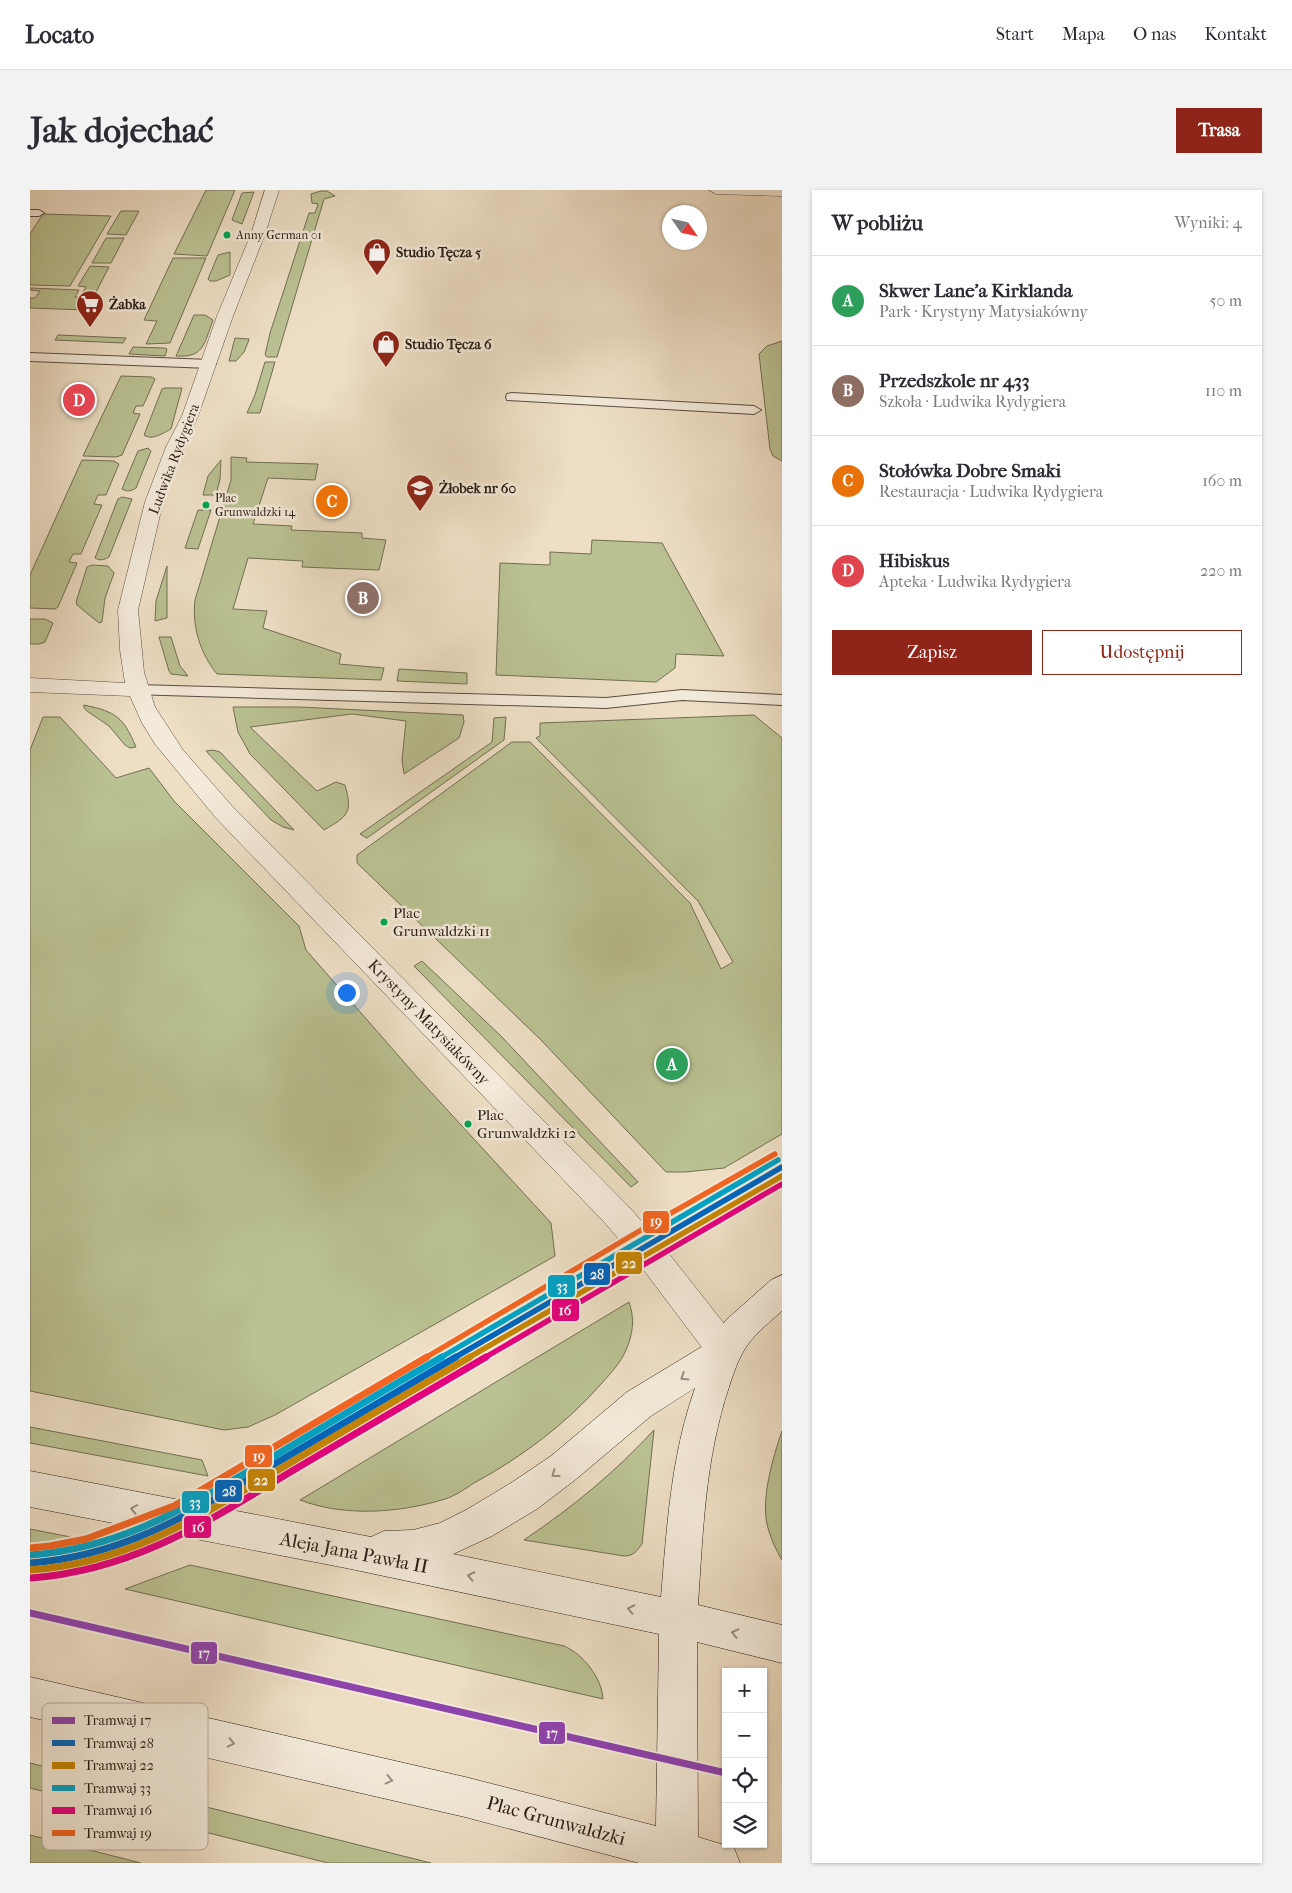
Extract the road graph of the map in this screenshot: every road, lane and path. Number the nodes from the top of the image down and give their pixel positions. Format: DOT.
graph roads {
  1 [pos="272,190"];
  2 [pos="716,190"];
  3 [pos="741,190"];
  4 [pos="782,192"];
  5 [pos="30,357"];
  6 [pos="210,364"];
  7 [pos="512,397"];
  8 [pos="754,410"];
  9 [pos="30,685"];
  10 [pos="138,690"];
  11 [pos="782,700"];
  12 [pos="782,1290"];
  13 [pos="726,1351"];
  14 [pos="30,1489"];
  15 [pos="346,1550"];
  16 [pos="678,1619"];
  17 [pos="782,1644"];
  18 [pos="30,1697"];
  19 [pos="56,1703"];
  20 [pos="208,1738"];
  21 [pos="678,1859"];
  22 [pos="719,1863"];
  1 -- 6 [label="street, Ludwika Rydygiera"];
  2 -- 3 [label="street"];
  3 -- 4 [label="street"];
  5 -- 6 [label="lane"];
  6 -- 10 [label="street, Ludwika Rydygiera"];
  7 -- 8 [label="lane"];
  9 -- 10 [label="street"];
  10 -- 11 [label="lane"];
  10 -- 13 [label="street, Krystyny Matysiakówny"];
  12 -- 13 [label="street"];
  13 -- 15 [label="street, one-way"];
  13 -- 16 [label="street"];
  15 -- 14 [label="street, Aleja Jana Pawła II, one-way"];
  16 -- 15 [label="street, Aleja Jana Pawła II, one-way"];
  17 -- 16 [label="street, Aleja Jana Pawła II, one-way"];
  16 -- 21 [label="street"];
  18 -- 19 [label="street, Plac Grunwaldzki, one-way"];
  20 -- 21 [label="street, Plac Grunwaldzki, one-way"];
  21 -- 22 [label="street, Plac Grunwaldzki"];
}
